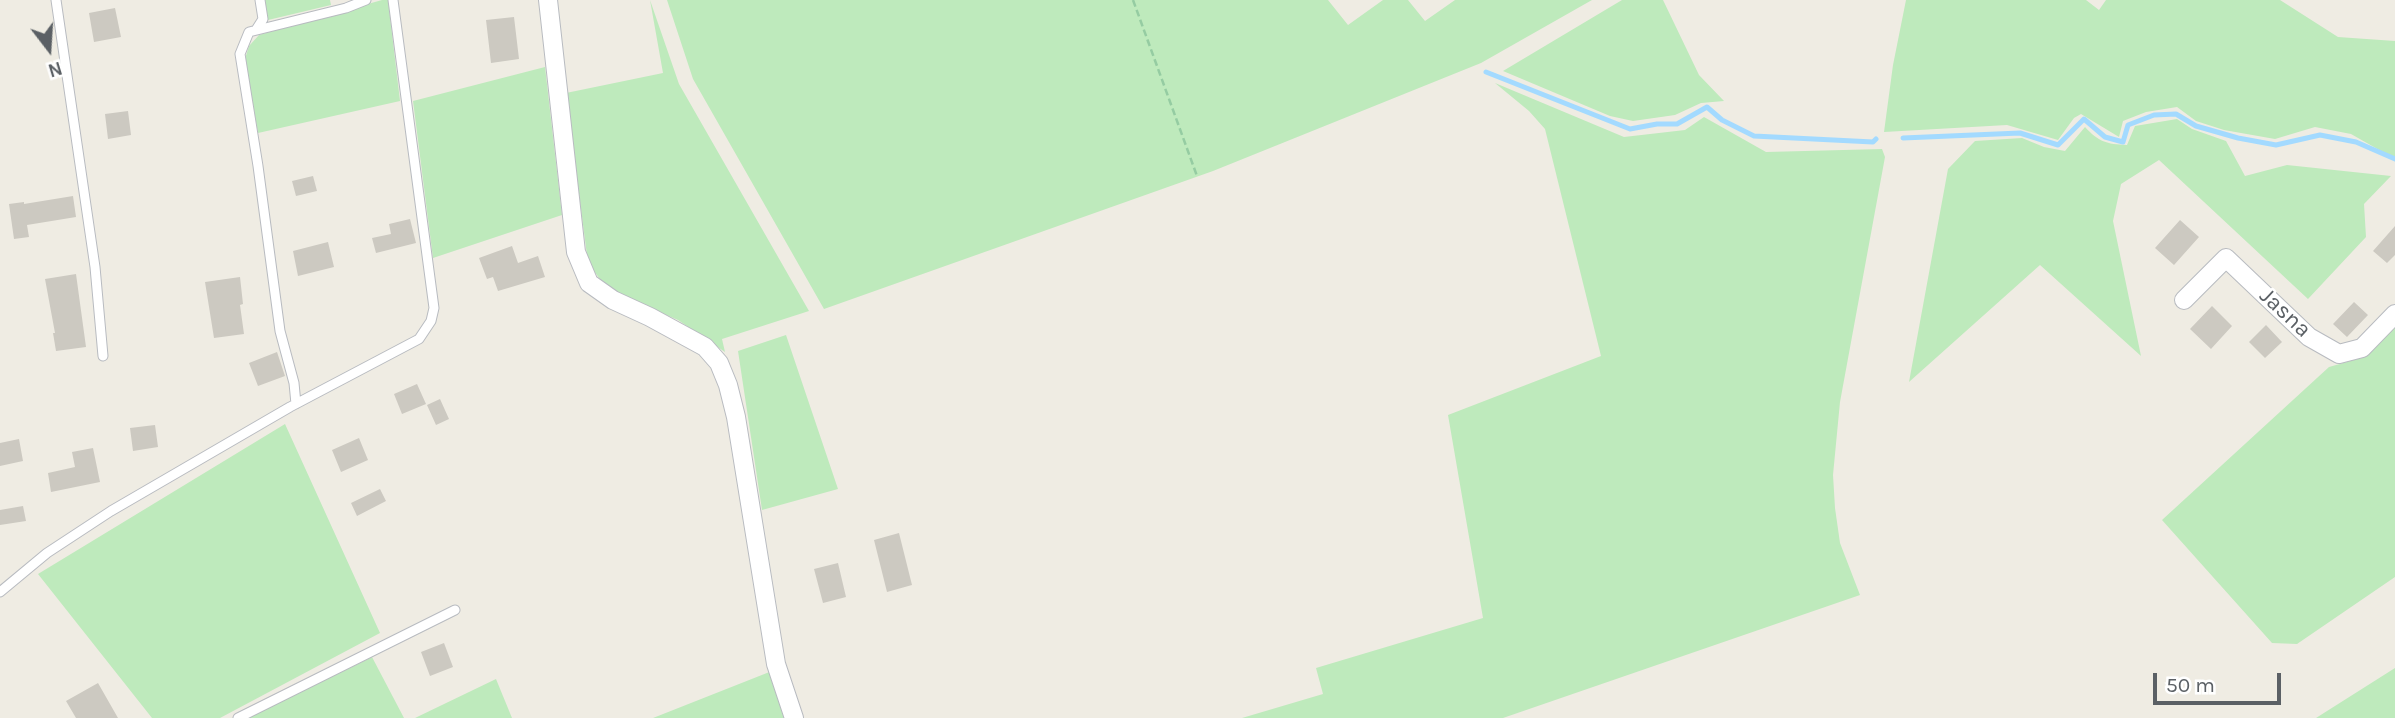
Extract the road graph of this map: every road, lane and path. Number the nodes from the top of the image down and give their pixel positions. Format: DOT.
graph roads {
  1 [pos="56,0"];
  2 [pos="260,0"];
  3 [pos="366,0"];
  4 [pos="393,0"];
  5 [pos="548,0"];
  6 [pos="1133,0"];
  7 [pos="256,30"];
  8 [pos="1196,176"];
  9 [pos="2185,300"];
  10 [pos="2395,314"];
  11 [pos="103,356"];
  12 [pos="296,404"];
  13 [pos="0,592"];
  14 [pos="455,610"];
  15 [pos="238,718"];
  16 [pos="794,718"];
  1 -- 11 [label="lane"];
  2 -- 7 [label="lane"];
  3 -- 7 [label="lane"];
  4 -- 12 [label="lane"];
  5 -- 16 [label="street"];
  6 -- 8 [label="path"];
  7 -- 12 [label="lane"];
  9 -- 10 [label="street, Jasna"];
  12 -- 13 [label="lane"];
  14 -- 15 [label="lane"];
}
